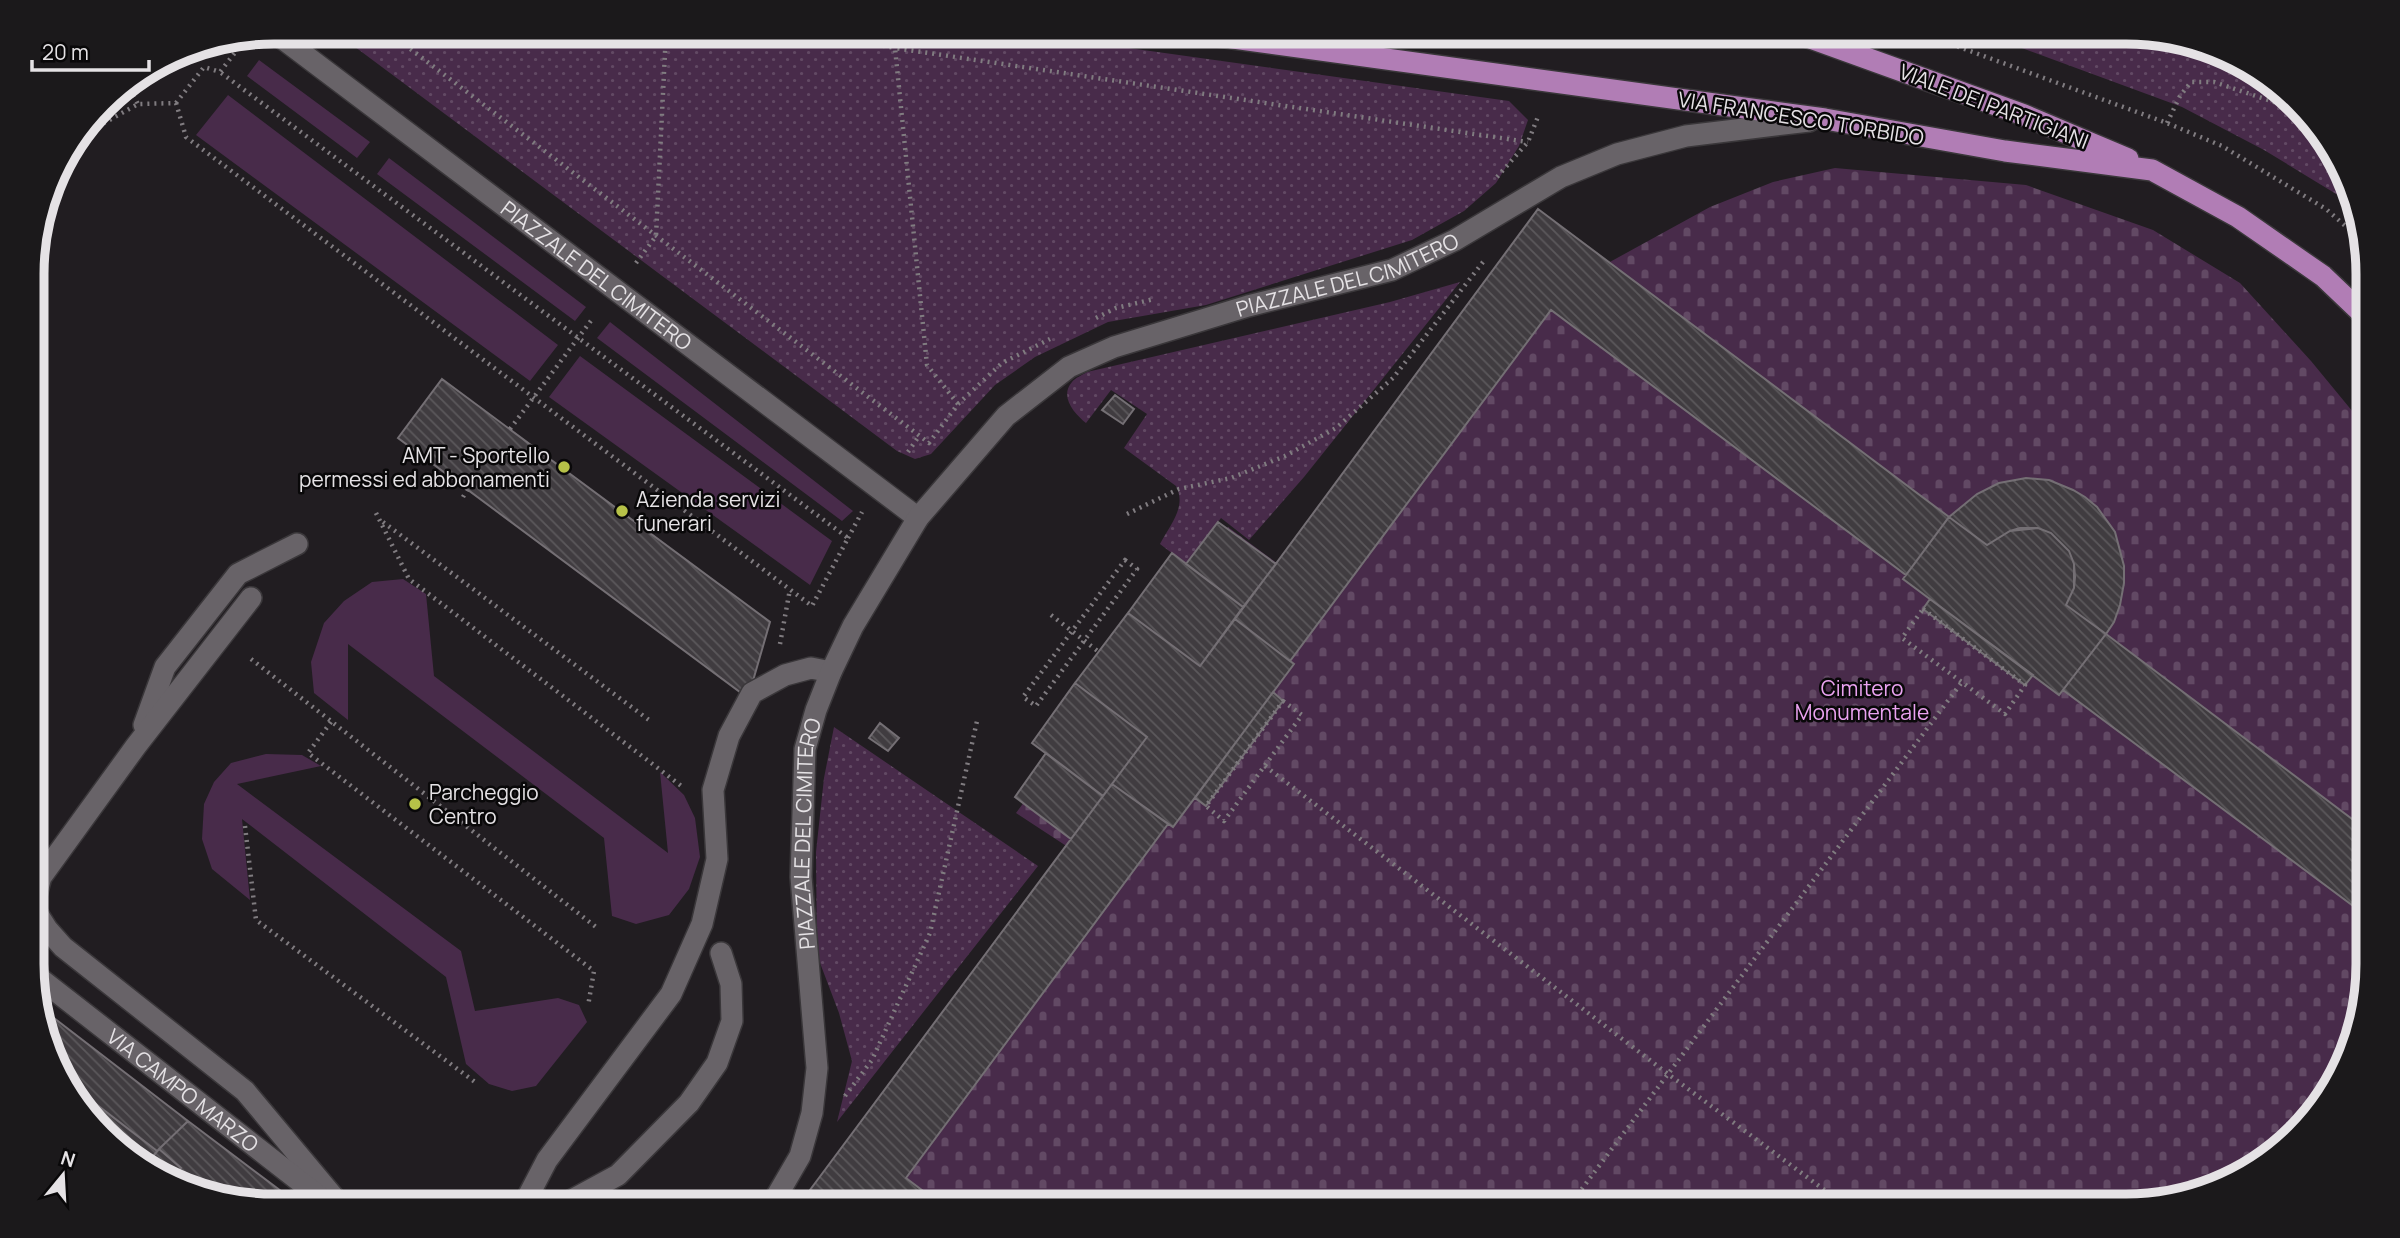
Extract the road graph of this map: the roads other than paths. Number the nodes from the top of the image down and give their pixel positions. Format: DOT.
graph roads {
  1 [pos="290,44"];
  2 [pos="1277,44"];
  3 [pos="1827,44"];
  4 [pos="1825,119"];
  5 [pos="2152,170"];
  6 [pos="2356,308"];
  7 [pos="918,519"];
  8 [pos="297,544"];
  9 [pos="251,598"];
  10 [pos="831,672"];
  11 [pos="136,746"];
  12 [pos="44,873"];
  13 [pos="44,924"];
  14 [pos="721,953"];
  15 [pos="45,983"];
  16 [pos="317,1194"];
  17 [pos="331,1194"];
  18 [pos="529,1194"];
  19 [pos="583,1194"];
  20 [pos="778,1194"];
  1 -- 7 [label="street, PIAZZALE DEL CIMITERO"];
  2 -- 4 [label="main road, VIA FRANCESCO TORBIDO"];
  3 -- 5 [label="main road, VIALE DEI PARTIGIANI"];
  4 -- 5 [label="main road, VIA FRANCESCO TORBIDO"];
  4 -- 7 [label="street, PIAZZALE DEL CIMITERO"];
  5 -- 6 [label="main road, VIA FRANCESCO TORBIDO"];
  7 -- 10 [label="street, PIAZZALE DEL CIMITERO"];
  8 -- 11 [label="street"];
  9 -- 11 [label="street"];
  10 -- 18 [label="street"];
  10 -- 20 [label="street, PIAZZALE DEL CIMITERO"];
  11 -- 12 [label="street"];
  13 -- 17 [label="street"];
  14 -- 19 [label="street"];
  15 -- 16 [label="street, VIA CAMPO MARZO"];
}
